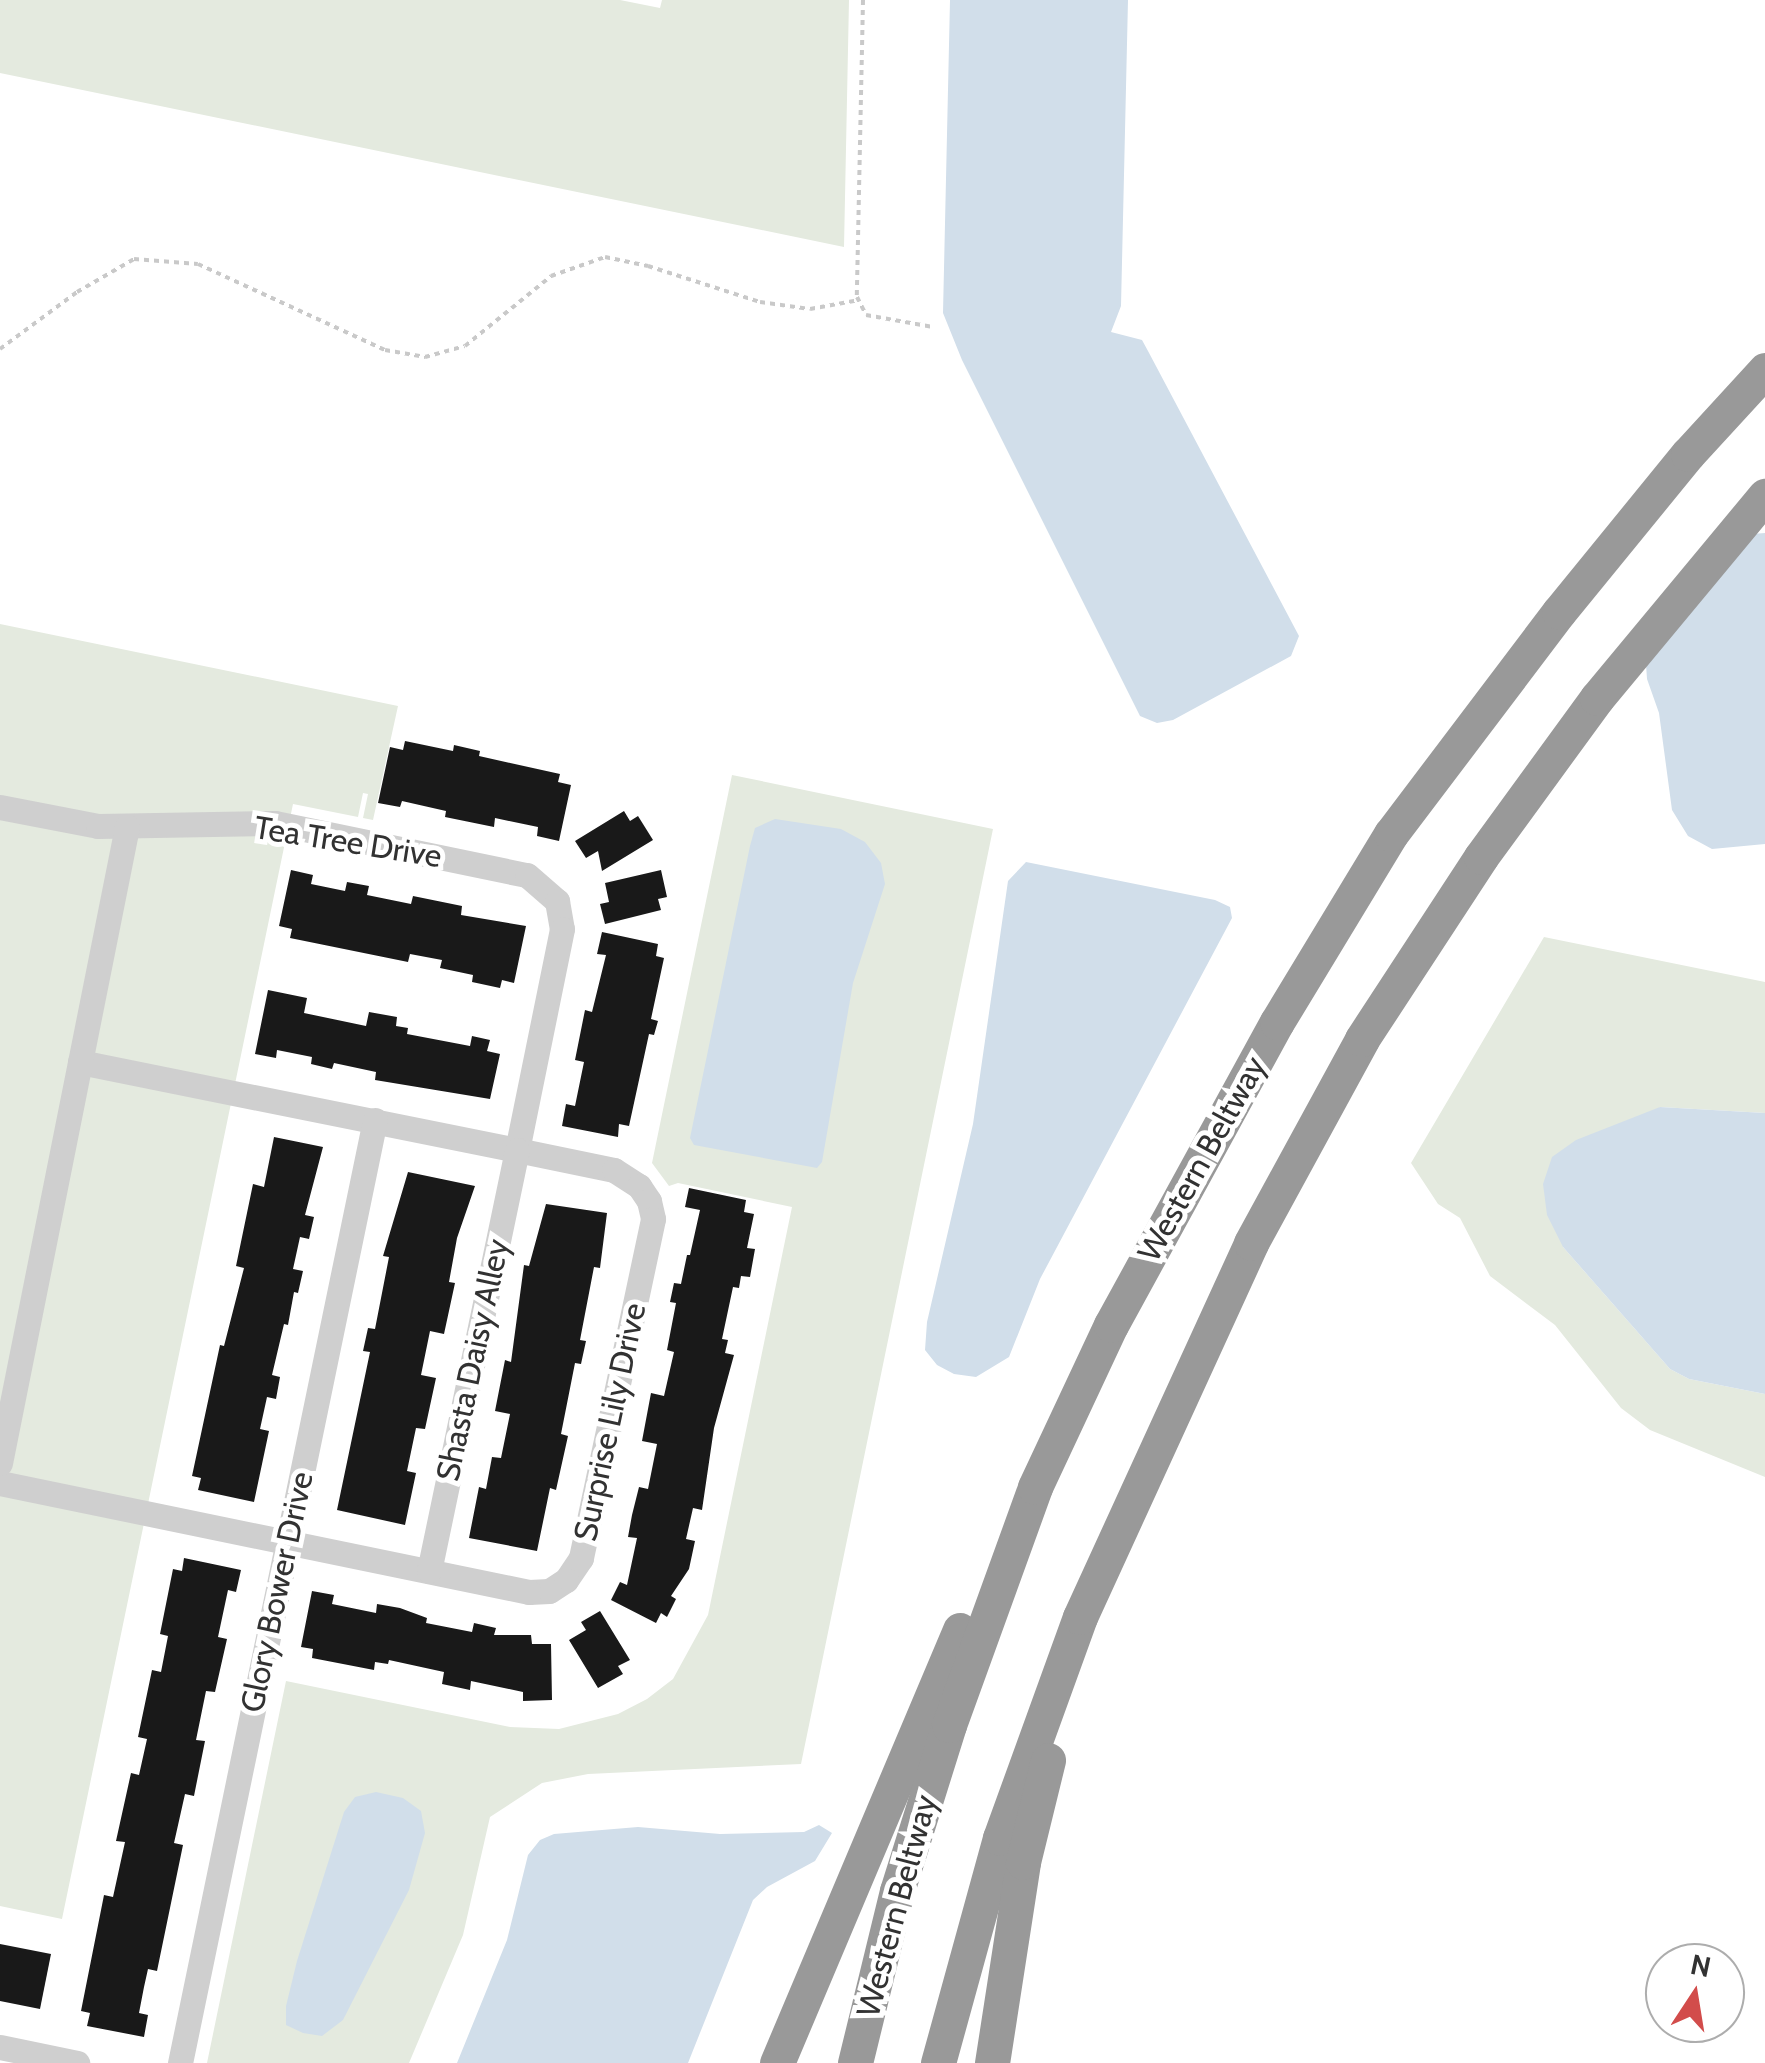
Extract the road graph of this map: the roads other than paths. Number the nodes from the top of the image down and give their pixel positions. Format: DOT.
graph roads {
  1 [pos="1765,370"];
  2 [pos="1765,496"];
  3 [pos="0,807"];
  4 [pos="126,828"];
  5 [pos="80,1062"];
  6 [pos="376,1120"];
  7 [pos="517,1150"];
  8 [pos="0,1463"];
  9 [pos="0,1483"];
  10 [pos="1035,1488"];
  11 [pos="288,1540"];
  12 [pos="429,1571"];
  13 [pos="1080,1617"];
  14 [pos="4,2053"];
  15 [pos="77,2063"];
  16 [pos="180,2063"];
  17 [pos="777,2063"];
  18 [pos="855,2063"];
  19 [pos="938,2063"];
  20 [pos="992,2063"];
  1 -- 10 [label="highway, Western Beltway"];
  2 -- 13 [label="highway"];
  3 -- 4 [label="street, Tea Tree Drive"];
  4 -- 5 [label="street"];
  4 -- 7 [label="street, Tea Tree Drive"];
  5 -- 6 [label="street"];
  5 -- 8 [label="street"];
  6 -- 7 [label="street"];
  6 -- 11 [label="street, Glory Bower Drive"];
  7 -- 12 [label="street, Shasta Daisy Alley"];
  7 -- 12 [label="street, Surprise Lily Drive"];
  9 -- 11 [label="street, Surprise Lily Drive"];
  10 -- 17 [label="highway"];
  10 -- 18 [label="highway, Western Beltway"];
  11 -- 12 [label="street, Surprise Lily Drive"];
  11 -- 16 [label="street, Glory Bower Drive"];
  13 -- 19 [label="highway"];
  13 -- 20 [label="highway"];
  14 -- 15 [label="street"];
}
